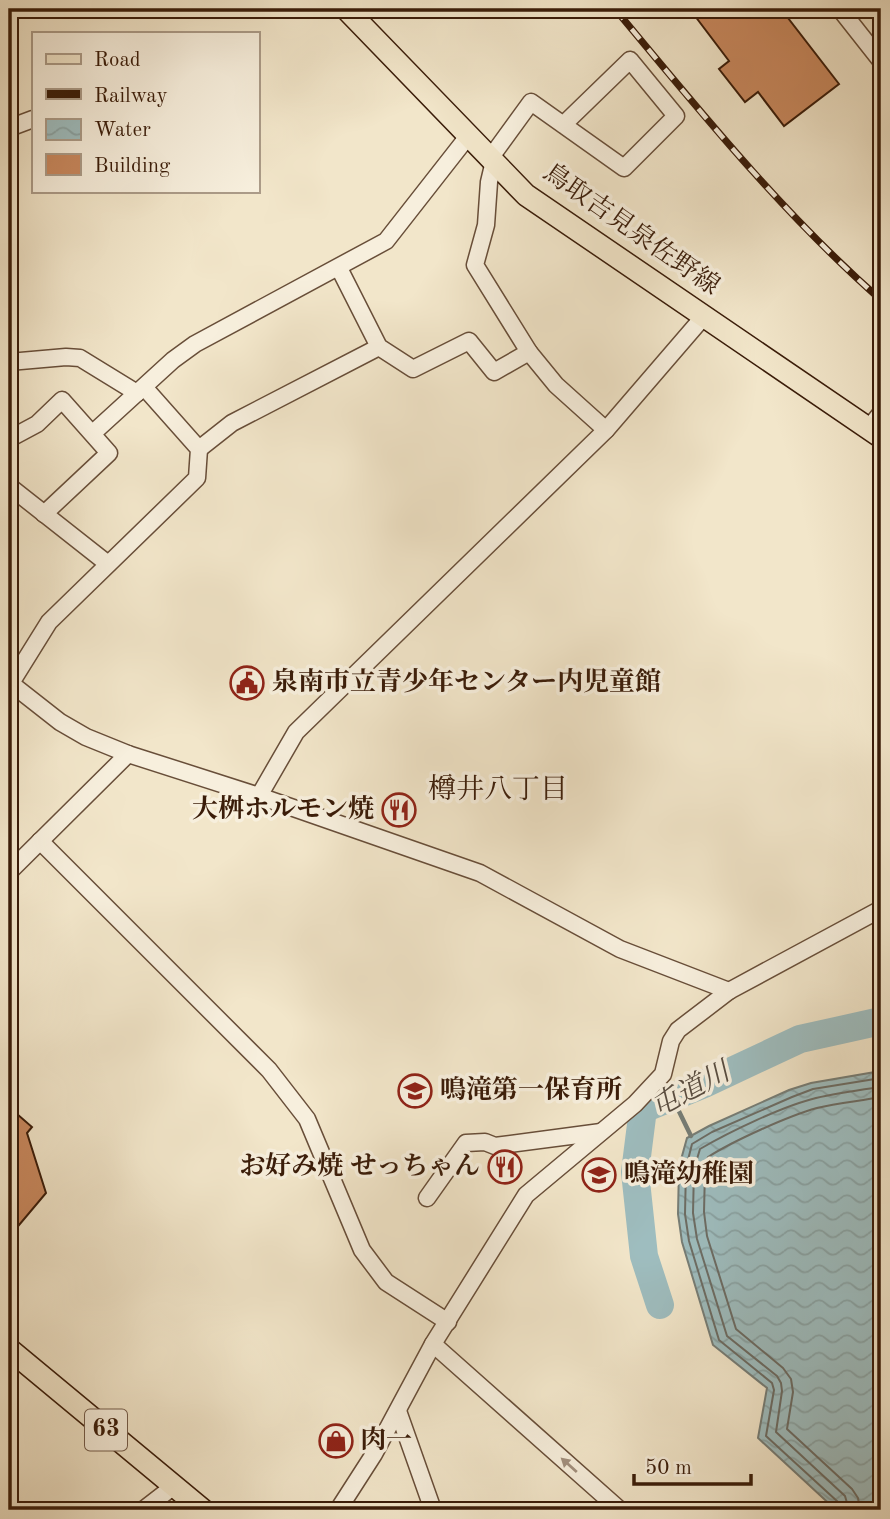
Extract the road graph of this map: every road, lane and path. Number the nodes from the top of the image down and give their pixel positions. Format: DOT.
graph roads {
  1 [pos="346,9"];
  2 [pos="840,9"];
  3 [pos="881,61"];
  4 [pos="32,119"];
  5 [pos="563,125"];
  6 [pos="9,128"];
  7 [pos="469,135"];
  8 [pos="493,159"];
  9 [pos="339,268"];
  10 [pos="705,315"];
  11 [pos="379,347"];
  12 [pos="529,352"];
  13 [pos="9,362"];
  14 [pos="140,390"];
  15 [pos="877,426"];
  16 [pos="607,430"];
  17 [pos="93,433"];
  18 [pos="9,439"];
  19 [pos="199,449"];
  20 [pos="9,486"];
  21 [pos="44,514"];
  22 [pos="108,564"];
  23 [pos="10,682"];
  24 [pos="128,754"];
  25 [pos="259,796"];
  26 [pos="40,841"];
  27 [pos="9,872"];
  28 [pos="881,909"];
  29 [pos="729,991"];
  30 [pos="602,1132"];
  31 [pos="427,1198"];
  32 [pos="448,1321"];
  33 [pos="433,1344"];
  34 [pos="9,1349"];
  35 [pos="398,1411"];
  36 [pos="174,1486"];
  37 [pos="142,1510"];
  38 [pos="203,1510"];
  39 [pos="338,1510"];
  40 [pos="433,1510"];
  41 [pos="620,1510"];
  1 -- 7 [label="main road, 鳥取吉見泉佐野線"];
  2 -- 3 [label="street"];
  4 -- 6 [label="street"];
  5 -- 5 [label="street"];
  5 -- 8 [label="street"];
  7 -- 8 [label="main road, 鳥取吉見泉佐野線"];
  7 -- 9 [label="street"];
  8 -- 10 [label="main road, 鳥取吉見泉佐野線"];
  8 -- 12 [label="street"];
  9 -- 11 [label="street"];
  9 -- 14 [label="street"];
  10 -- 15 [label="main road, 鳥取吉見泉佐野線"];
  10 -- 16 [label="street"];
  11 -- 12 [label="street"];
  11 -- 19 [label="street"];
  12 -- 16 [label="street"];
  13 -- 14 [label="street"];
  14 -- 17 [label="street"];
  14 -- 19 [label="street"];
  16 -- 25 [label="street"];
  17 -- 18 [label="street"];
  17 -- 21 [label="street"];
  19 -- 22 [label="street"];
  20 -- 21 [label="street"];
  21 -- 22 [label="street"];
  22 -- 23 [label="street"];
  23 -- 24 [label="street"];
  24 -- 25 [label="street"];
  24 -- 26 [label="street"];
  25 -- 29 [label="street"];
  26 -- 27 [label="street"];
  26 -- 32 [label="street"];
  28 -- 29 [label="street"];
  29 -- 30 [label="street"];
  30 -- 31 [label="street"];
  30 -- 32 [label="street"];
  32 -- 33 [label="street"];
  33 -- 35 [label="street"];
  41 -- 33 [label="street, one-way"];
  34 -- 36 [label="main road, 63"];
  35 -- 39 [label="street"];
  35 -- 40 [label="street"];
  36 -- 37 [label="street"];
  36 -- 38 [label="main road, 63"];
}
